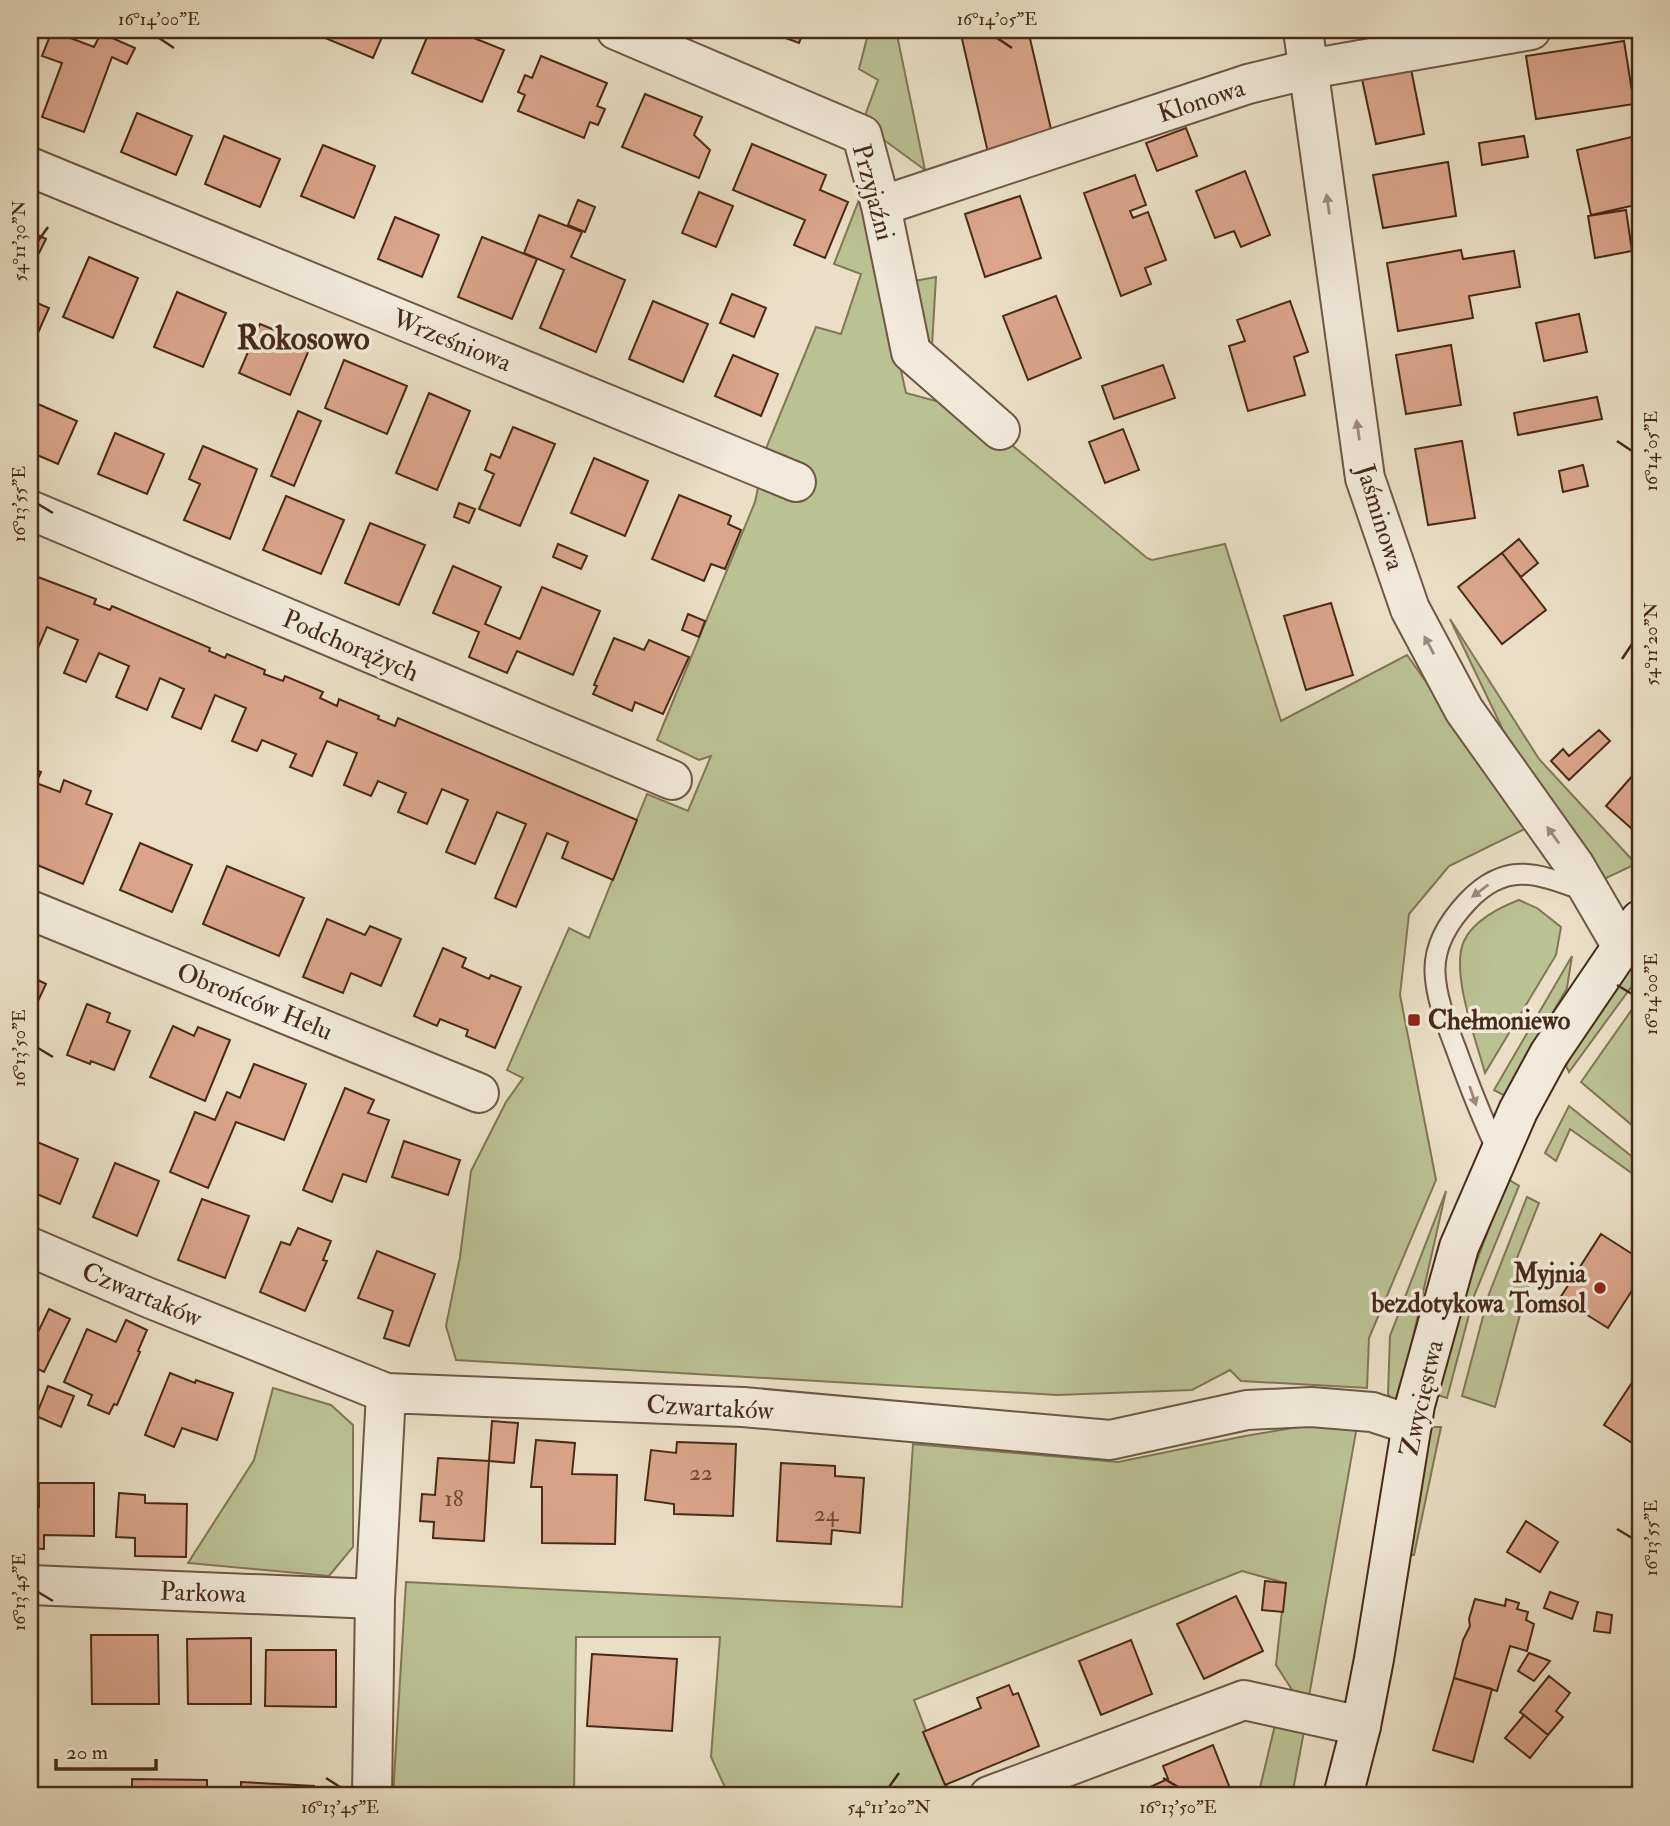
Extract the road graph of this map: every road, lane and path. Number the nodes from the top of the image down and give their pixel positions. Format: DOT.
graph roads {
  1 [pos="616,30"];
  2 [pos="1303,30"];
  3 [pos="1531,30"];
  4 [pos="1309,69"];
  5 [pos="30,167"];
  6 [pos="881,206"];
  7 [pos="1000,430"];
  8 [pos="796,482"];
  9 [pos="30,510"];
  10 [pos="672,780"];
  11 [pos="1590,892"];
  12 [pos="30,910"];
  13 [pos="1631,932"];
  14 [pos="479,1093"];
  15 [pos="1499,1154"];
  16 [pos="30,1247"];
  17 [pos="386,1393"];
  18 [pos="1412,1425"];
  19 [pos="30,1585"];
  20 [pos="375,1599"];
  21 [pos="1361,1726"];
  22 [pos="372,1796"];
  23 [pos="989,1796"];
  24 [pos="1343,1796"];
  1 -- 6 [label="street, Przyjaźni"];
  2 -- 4 [label="street, Jaśminowa"];
  3 -- 4 [label="street, Klonowa"];
  4 -- 6 [label="street, Klonowa"];
  11 -- 4 [label="street, Jaśminowa, one-way"];
  5 -- 8 [label="street, Wrześniowa"];
  6 -- 7 [label="street, Przyjaźni"];
  9 -- 10 [label="street, Podchorążych"];
  11 -- 13 [label="street, Jaśminowa"];
  11 -- 15 [label="lane, one-way"];
  12 -- 14 [label="street, Obrońców Helu"];
  13 -- 15 [label="street, Zwycięstwa"];
  15 -- 18 [label="street, Zwycięstwa"];
  16 -- 17 [label="street, Czwartaków"];
  17 -- 18 [label="street, Czwartaków"];
  17 -- 20 [label="street"];
  18 -- 21 [label="street, Zwycięstwa"];
  19 -- 20 [label="street, Parkowa"];
  20 -- 22 [label="street"];
  21 -- 23 [label="street"];
  21 -- 24 [label="street, Zwycięstwa"];
}
